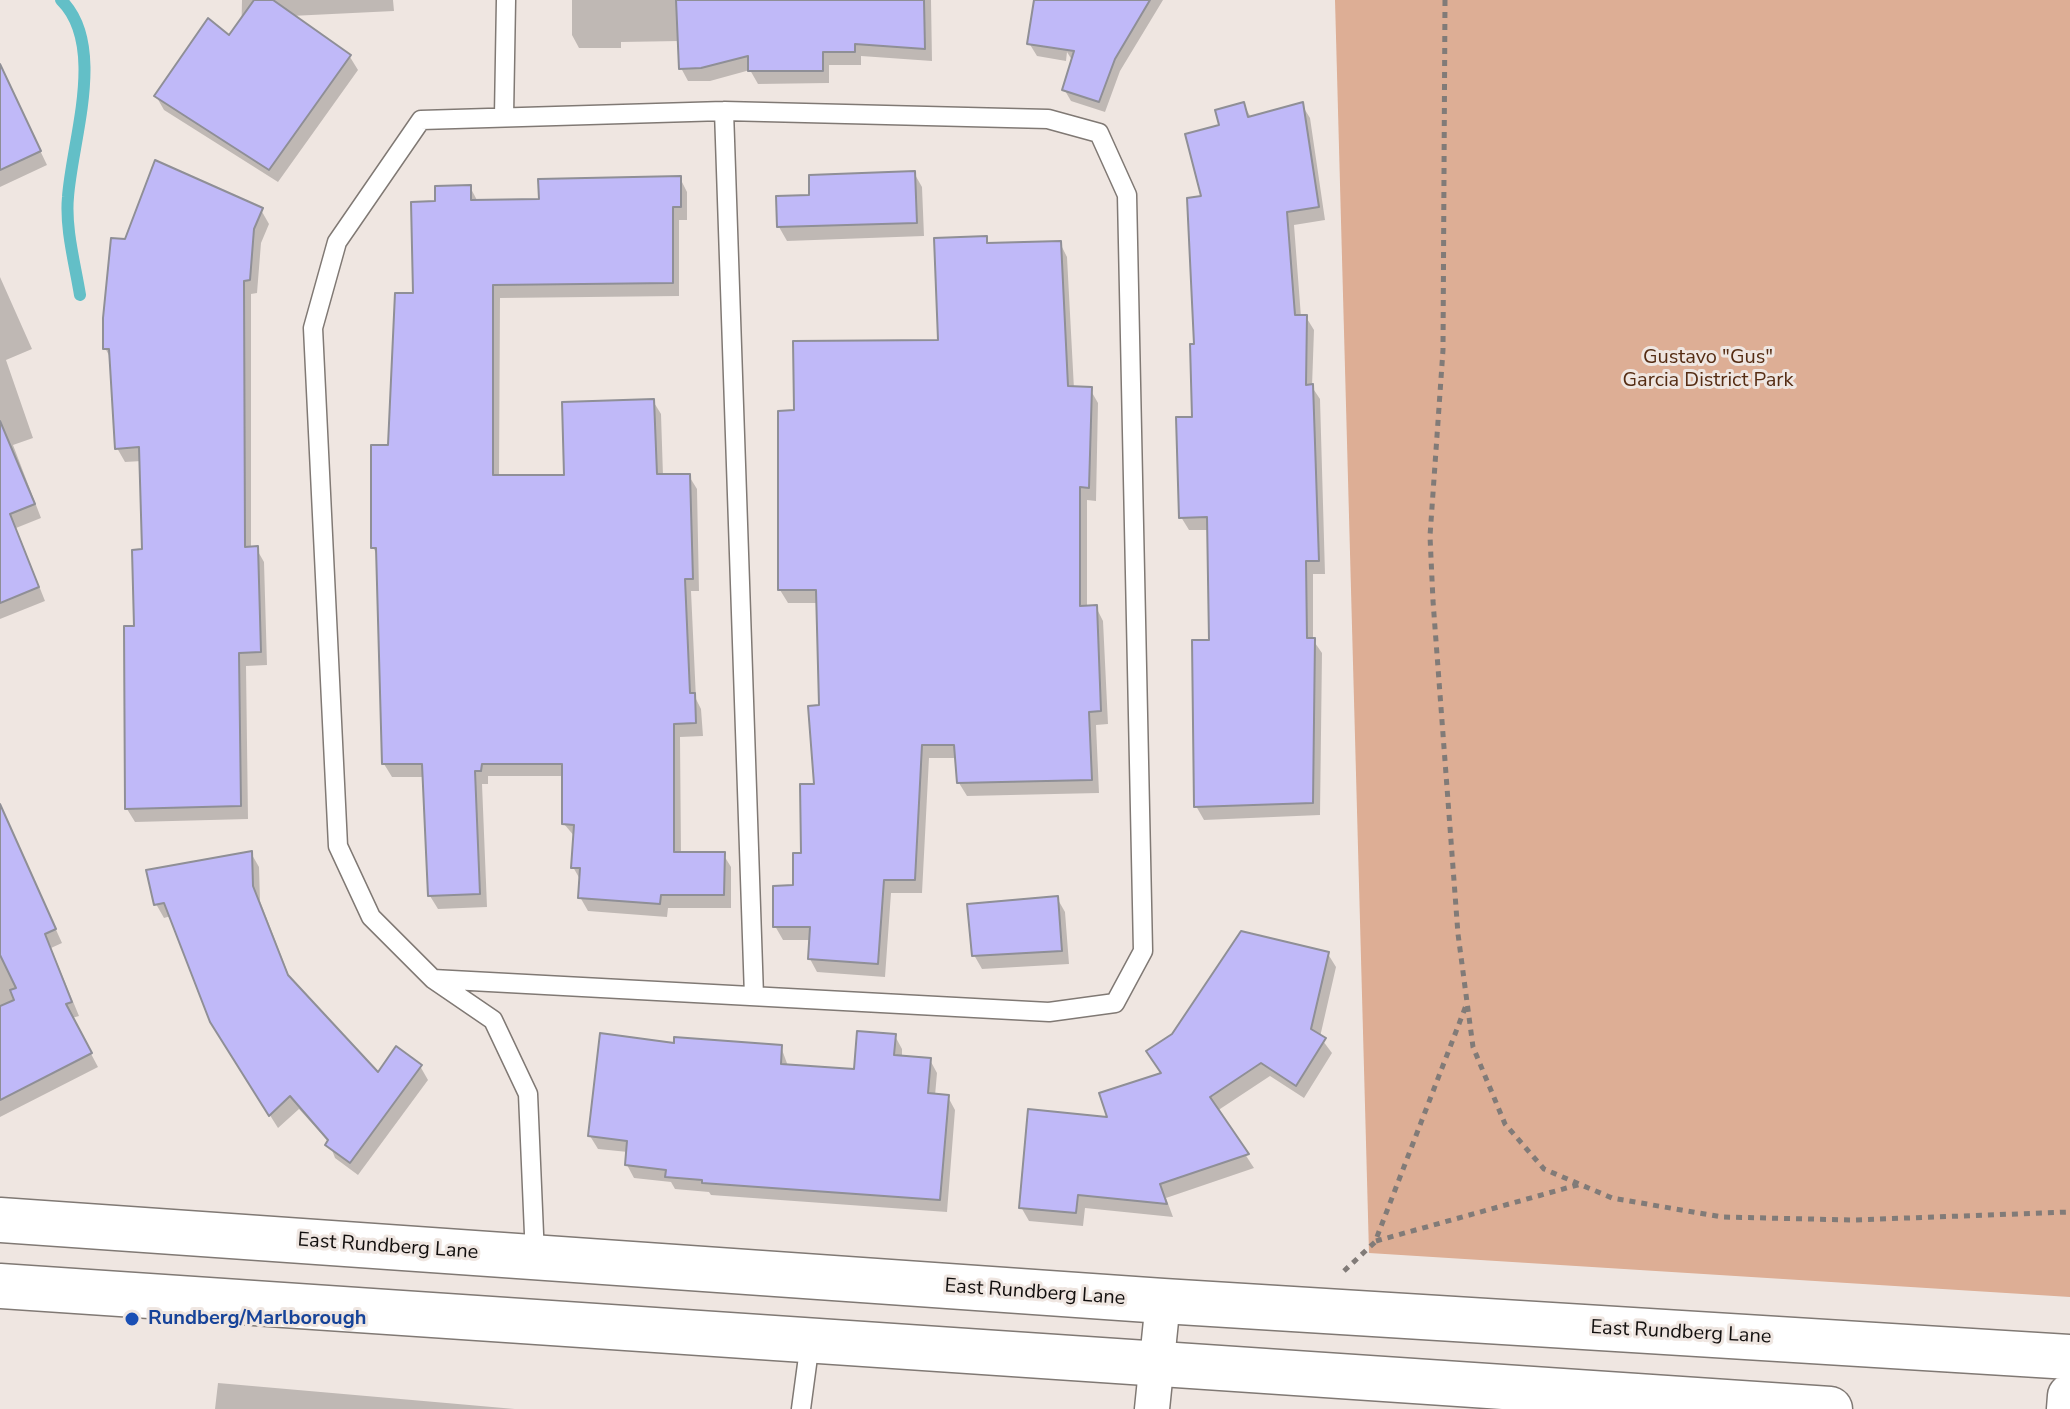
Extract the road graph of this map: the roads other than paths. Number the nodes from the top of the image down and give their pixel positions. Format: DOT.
graph roads {
  1 [pos="506,0"];
  2 [pos="724,111"];
  3 [pos="504,116"];
  4 [pos="433,979"];
  5 [pos="754,996"];
  6 [pos="0,1220"];
  7 [pos="535,1257"];
  8 [pos="827,1278"];
  9 [pos="0,1286"];
  10 [pos="1163,1301"];
  11 [pos="533,1323"];
  12 [pos="810,1342"];
  13 [pos="2070,1357"];
  14 [pos="1156,1365"];
  15 [pos="2070,1396"];
  16 [pos="801,1409"];
  17 [pos="1152,1409"];
  18 [pos="1830,1409"];
  19 [pos="2069,1409"];
  1 -- 3 [label="lane"];
  2 -- 3 [label="lane"];
  2 -- 5 [label="lane"];
  2 -- 5 [label="lane"];
  3 -- 4 [label="lane"];
  4 -- 5 [label="lane"];
  4 -- 7 [label="lane"];
  6 -- 7 [label="main road, East Rundberg Lane"];
  7 -- 8 [label="main road, East Rundberg Lane"];
  7 -- 11 [label="main road"];
  8 -- 10 [label="main road, East Rundberg Lane"];
  8 -- 12 [label="main road"];
  9 -- 11 [label="main road"];
  10 -- 13 [label="main road, East Rundberg Lane"];
  10 -- 14 [label="street"];
  11 -- 12 [label="main road"];
  12 -- 14 [label="main road"];
  12 -- 16 [label="lane"];
  14 -- 17 [label="street"];
  14 -- 18 [label="main road"];
  15 -- 19 [label="main road"];
}
